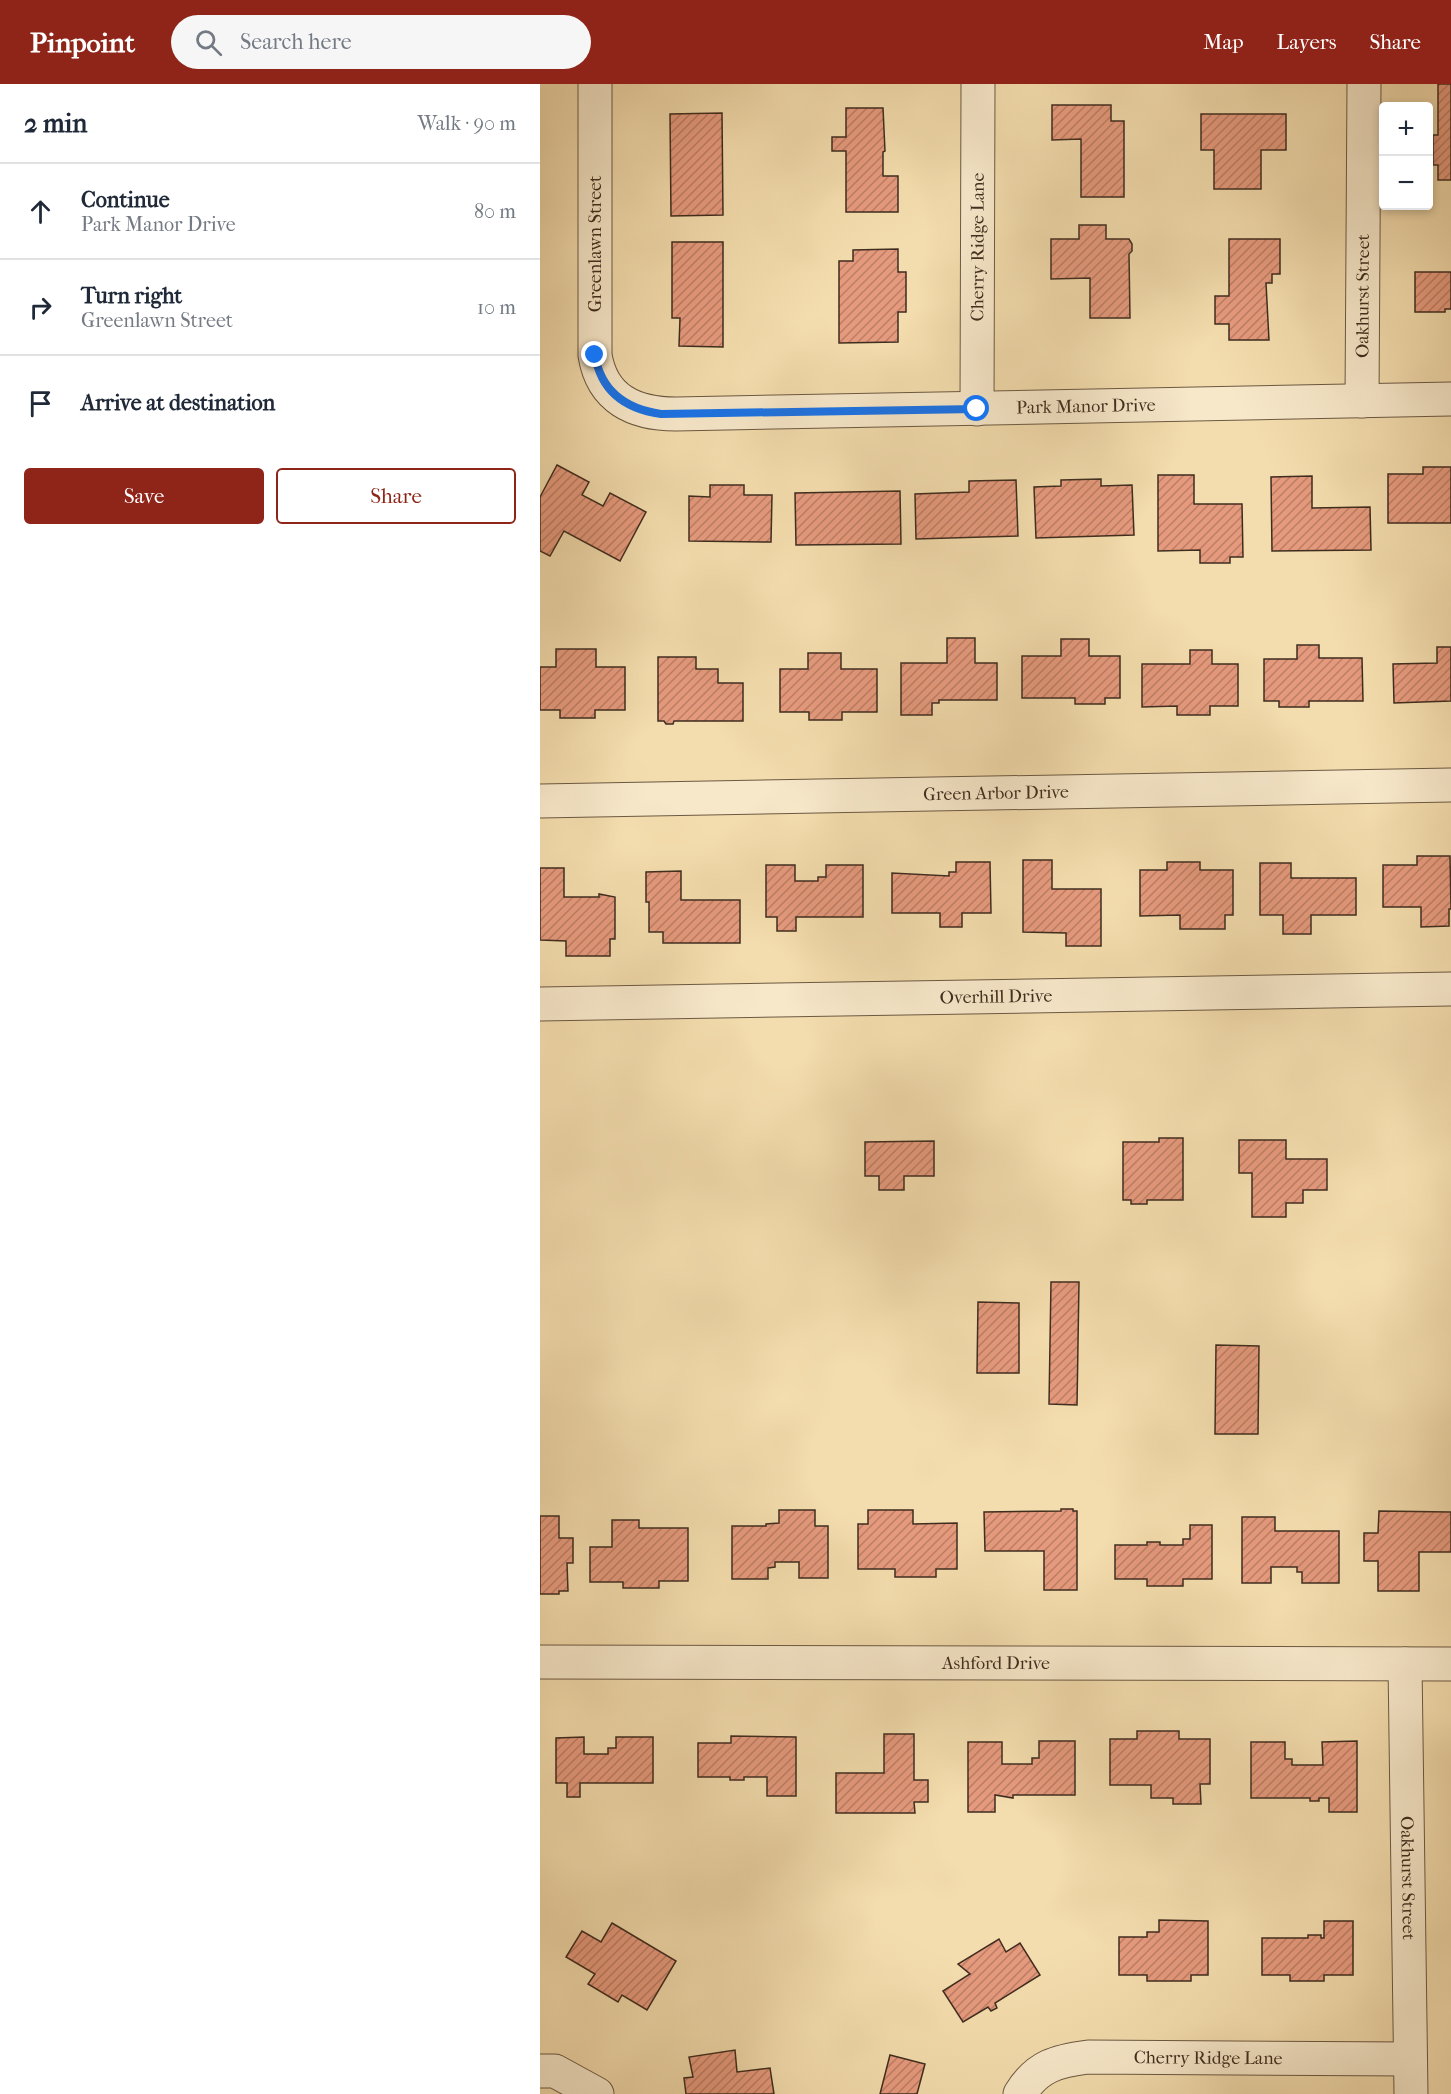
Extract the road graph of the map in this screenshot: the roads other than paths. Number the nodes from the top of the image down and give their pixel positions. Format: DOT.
graph roads {
  1 [pos="595,84"];
  2 [pos="978,84"];
  3 [pos="1364,84"];
  4 [pos="617,398"];
  5 [pos="1451,399"];
  6 [pos="1362,401"];
  7 [pos="977,409"];
  8 [pos="1451,785"];
  9 [pos="540,801"];
  10 [pos="1451,989"];
  11 [pos="540,1004"];
  12 [pos="540,1662"];
  13 [pos="1405,1664"];
  14 [pos="1451,1664"];
  15 [pos="1410,2059"];
  16 [pos="540,2071"];
  17 [pos="597,2094"];
  18 [pos="1020,2094"];
  19 [pos="1411,2094"];
  1 -- 4 [label="street, Greenlawn Street"];
  2 -- 7 [label="street, Cherry Ridge Lane"];
  3 -- 6 [label="street, Oakhurst Street"];
  4 -- 7 [label="street, Park Manor Drive"];
  5 -- 6 [label="street, Park Manor Drive"];
  6 -- 7 [label="street, Park Manor Drive"];
  8 -- 9 [label="street, Green Arbor Drive"];
  10 -- 11 [label="street, Overhill Drive"];
  12 -- 13 [label="street, Ashford Drive"];
  13 -- 14 [label="street, Ashford Drive"];
  13 -- 15 [label="street, Oakhurst Street"];
  15 -- 18 [label="street, Cherry Ridge Lane"];
  15 -- 19 [label="street, Oakhurst Street"];
  16 -- 17 [label="street"];
}
